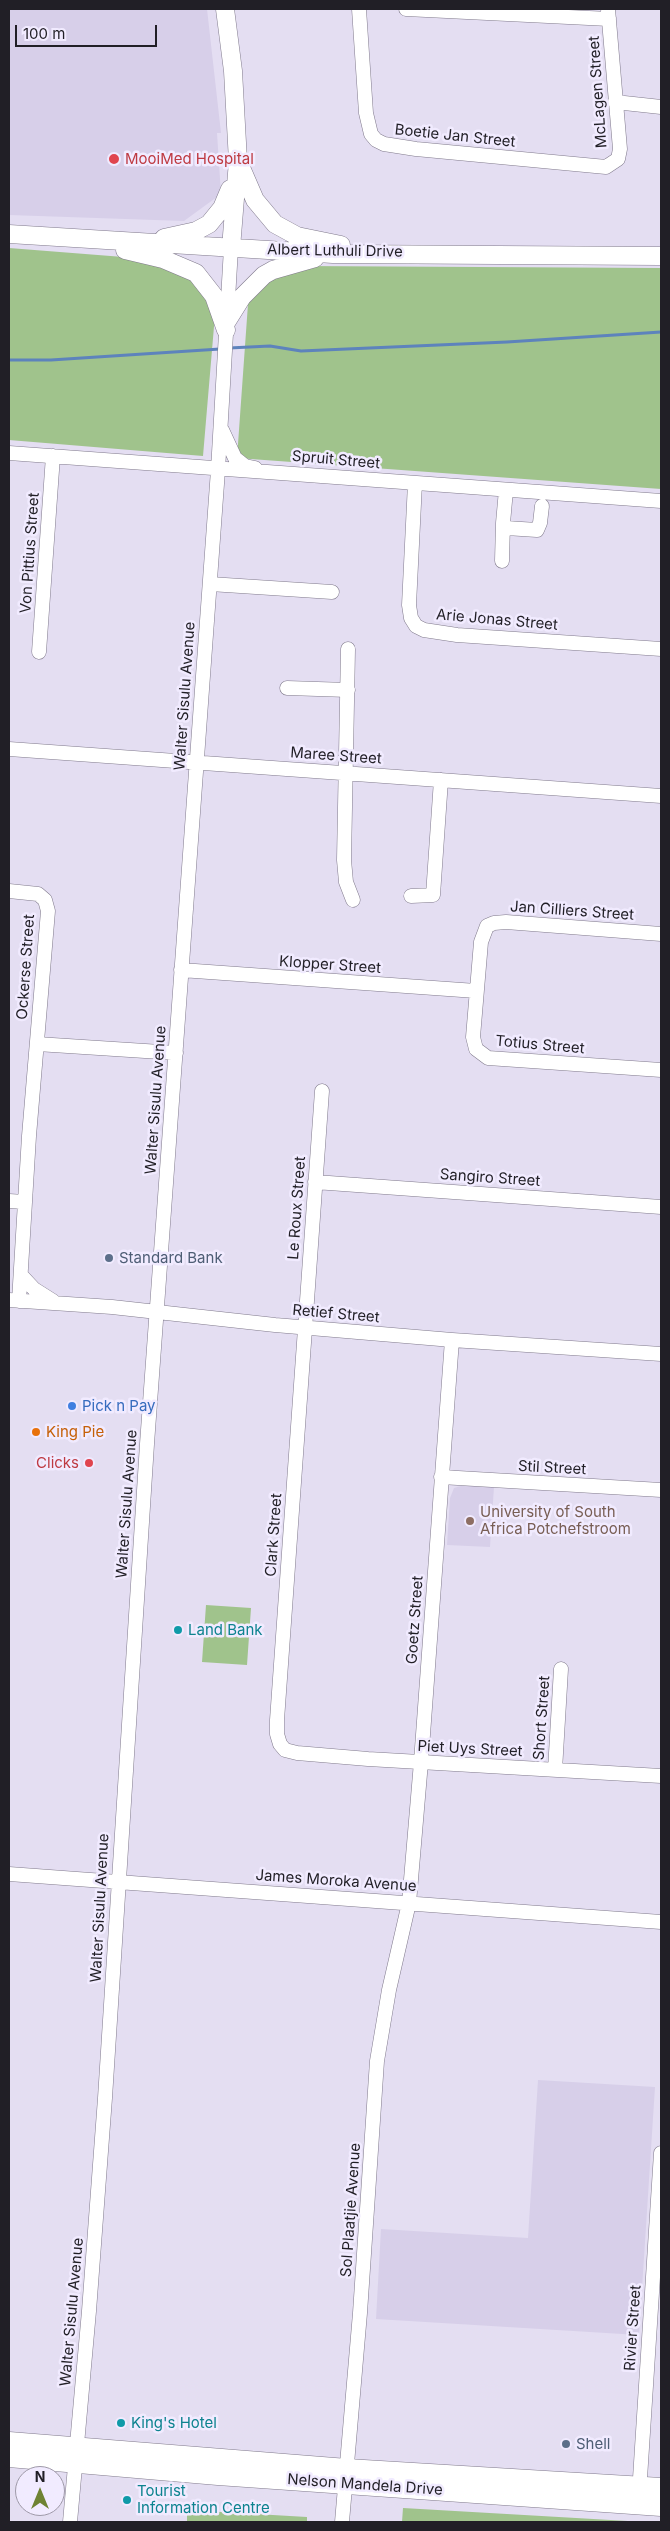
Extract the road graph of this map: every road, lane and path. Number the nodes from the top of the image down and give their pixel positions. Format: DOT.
graph roads {
  1 [pos="225,9"];
  2 [pos="359,9"];
  3 [pos="406,9"];
  4 [pos="609,14"];
  5 [pos="615,102"];
  6 [pos="661,107"];
  7 [pos="238,161"];
  8 [pos="606,167"];
  9 [pos="9,234"];
  10 [pos="84,240"];
  11 [pos="139,243"];
  12 [pos="231,248"];
  13 [pos="384,252"];
  14 [pos="333,254"];
  15 [pos="661,256"];
  16 [pos="226,330"];
  17 [pos="221,424"];
  18 [pos="9,453"];
  19 [pos="52,456"];
  20 [pos="218,470"];
  21 [pos="264,471"];
  22 [pos="415,483"];
  23 [pos="506,490"];
  24 [pos="661,501"];
  25 [pos="542,506"];
  26 [pos="503,523"];
  27 [pos="502,561"];
  28 [pos="210,584"];
  29 [pos="332,592"];
  30 [pos="348,649"];
  31 [pos="661,649"];
  32 [pos="39,652"];
  33 [pos="287,688"];
  34 [pos="348,690"];
  35 [pos="9,749"];
  36 [pos="196,761"];
  37 [pos="345,774"];
  38 [pos="441,780"];
  39 [pos="661,796"];
  40 [pos="9,891"];
  41 [pos="412,896"];
  42 [pos="353,900"];
  43 [pos="661,934"];
  44 [pos="181,970"];
  45 [pos="476,991"];
  46 [pos="37,1044"];
  47 [pos="176,1054"];
  48 [pos="661,1070"];
  49 [pos="322,1091"];
  50 [pos="316,1182"];
  51 [pos="9,1201"];
  52 [pos="24,1202"];
  53 [pos="661,1207"];
  54 [pos="21,1275"];
  55 [pos="14,1301"];
  56 [pos="56,1303"];
  57 [pos="156,1311"];
  58 [pos="304,1328"];
  59 [pos="452,1340"];
  60 [pos="661,1354"];
  61 [pos="441,1477"];
  62 [pos="661,1490"];
  63 [pos="561,1669"];
  64 [pos="280,1744"];
  65 [pos="421,1762"];
  66 [pos="554,1770"];
  67 [pos="661,1776"];
  68 [pos="9,1874"];
  69 [pos="118,1881"];
  70 [pos="409,1903"];
  71 [pos="661,1922"];
  72 [pos="661,2153"];
  73 [pos="9,2442"];
  74 [pos="75,2456"];
  75 [pos="9,2457"];
  76 [pos="346,2476"];
  77 [pos="661,2488"];
  78 [pos="638,2495"];
  79 [pos="661,2506"];
  80 [pos="70,2522"];
  81 [pos="342,2522"];
  1 -- 7 [label="main road"];
  2 -- 8 [label="street, Boetie Jan Street"];
  3 -- 4 [label="street"];
  4 -- 5 [label="street, McLagen Street"];
  5 -- 6 [label="street"];
  5 -- 8 [label="street, McLagen Street"];
  7 -- 11 [label="main road"];
  7 -- 12 [label="main road"];
  7 -- 13 [label="main road"];
  9 -- 10 [label="main road, Albert Luthuli Drive"];
  10 -- 11 [label="main road, Albert Luthuli Drive"];
  10 -- 16 [label="main road"];
  11 -- 12 [label="main road, Albert Luthuli Drive"];
  12 -- 14 [label="main road, Albert Luthuli Drive"];
  12 -- 16 [label="street, Walter Sisulu Avenue"];
  13 -- 14 [label="main road, Albert Luthuli Drive"];
  13 -- 15 [label="main road, Albert Luthuli Drive"];
  14 -- 16 [label="main road"];
  16 -- 17 [label="street, Walter Sisulu Avenue"];
  17 -- 20 [label="street, Walter Sisulu Avenue"];
  17 -- 21 [label="street"];
  18 -- 19 [label="street, Spruit Street"];
  19 -- 20 [label="street, Spruit Street"];
  19 -- 32 [label="street, Von Pittius Street"];
  20 -- 21 [label="street, Spruit Street"];
  20 -- 28 [label="street, Walter Sisulu Avenue"];
  21 -- 22 [label="street, Spruit Street"];
  22 -- 23 [label="street, Spruit Street"];
  22 -- 31 [label="street, Arie Jonas Street"];
  23 -- 24 [label="street, Spruit Street"];
  23 -- 26 [label="street"];
  25 -- 26 [label="street"];
  26 -- 27 [label="street"];
  28 -- 29 [label="street"];
  28 -- 36 [label="street, Walter Sisulu Avenue"];
  30 -- 34 [label="street"];
  33 -- 34 [label="street"];
  34 -- 37 [label="street"];
  35 -- 36 [label="street, Maree Street"];
  36 -- 37 [label="street, Maree Street"];
  36 -- 44 [label="street, Walter Sisulu Avenue"];
  37 -- 38 [label="street, Maree Street"];
  37 -- 42 [label="street"];
  38 -- 39 [label="street, Maree Street"];
  38 -- 41 [label="street"];
  40 -- 46 [label="street, Ockerse Street"];
  43 -- 45 [label="street, Jan Cilliers Street"];
  44 -- 45 [label="street, Klopper Street"];
  44 -- 47 [label="street, Walter Sisulu Avenue"];
  45 -- 48 [label="street, Totius Street"];
  46 -- 47 [label="street"];
  46 -- 52 [label="street"];
  47 -- 57 [label="street, Walter Sisulu Avenue"];
  49 -- 50 [label="street, Le Roux Street"];
  50 -- 53 [label="street, Sangiro Street"];
  50 -- 58 [label="street, Le Roux Street"];
  51 -- 52 [label="street"];
  52 -- 54 [label="street"];
  54 -- 55 [label="street"];
  54 -- 56 [label="street"];
  55 -- 56 [label="street, Retief Street"];
  56 -- 57 [label="street, Retief Street"];
  57 -- 58 [label="street, Retief Street"];
  57 -- 69 [label="street, Walter Sisulu Avenue"];
  58 -- 59 [label="street, Retief Street"];
  58 -- 64 [label="street, Clark Street"];
  59 -- 60 [label="street, Retief Street"];
  59 -- 61 [label="street, Goetz Street"];
  61 -- 62 [label="street, Stil Street"];
  61 -- 65 [label="street, Goetz Street"];
  63 -- 66 [label="street, Short Street"];
  64 -- 65 [label="street, Piet Uys Street"];
  65 -- 66 [label="street, Piet Uys Street"];
  65 -- 70 [label="street, Goetz Street"];
  66 -- 67 [label="street, Piet Uys Street"];
  68 -- 69 [label="street, James Moroka Avenue"];
  69 -- 70 [label="street, James Moroka Avenue"];
  69 -- 74 [label="street, Walter Sisulu Avenue"];
  70 -- 71 [label="street, James Moroka Avenue"];
  70 -- 76 [label="street, Sol Plaatjie Avenue"];
  72 -- 78 [label="street, Rivier Street"];
  73 -- 74 [label="highway, Nelson Mandela Drive"];
  74 -- 75 [label="highway, Nelson Mandela Drive"];
  74 -- 76 [label="highway, Nelson Mandela Drive"];
  74 -- 80 [label="street, Walter Sisulu Avenue"];
  76 -- 78 [label="highway, Nelson Mandela Drive"];
  76 -- 81 [label="street, Sol Plaatjie Avenue"];
  77 -- 78 [label="highway, Nelson Mandela Drive"];
  78 -- 79 [label="highway, Nelson Mandela Drive"];
}
